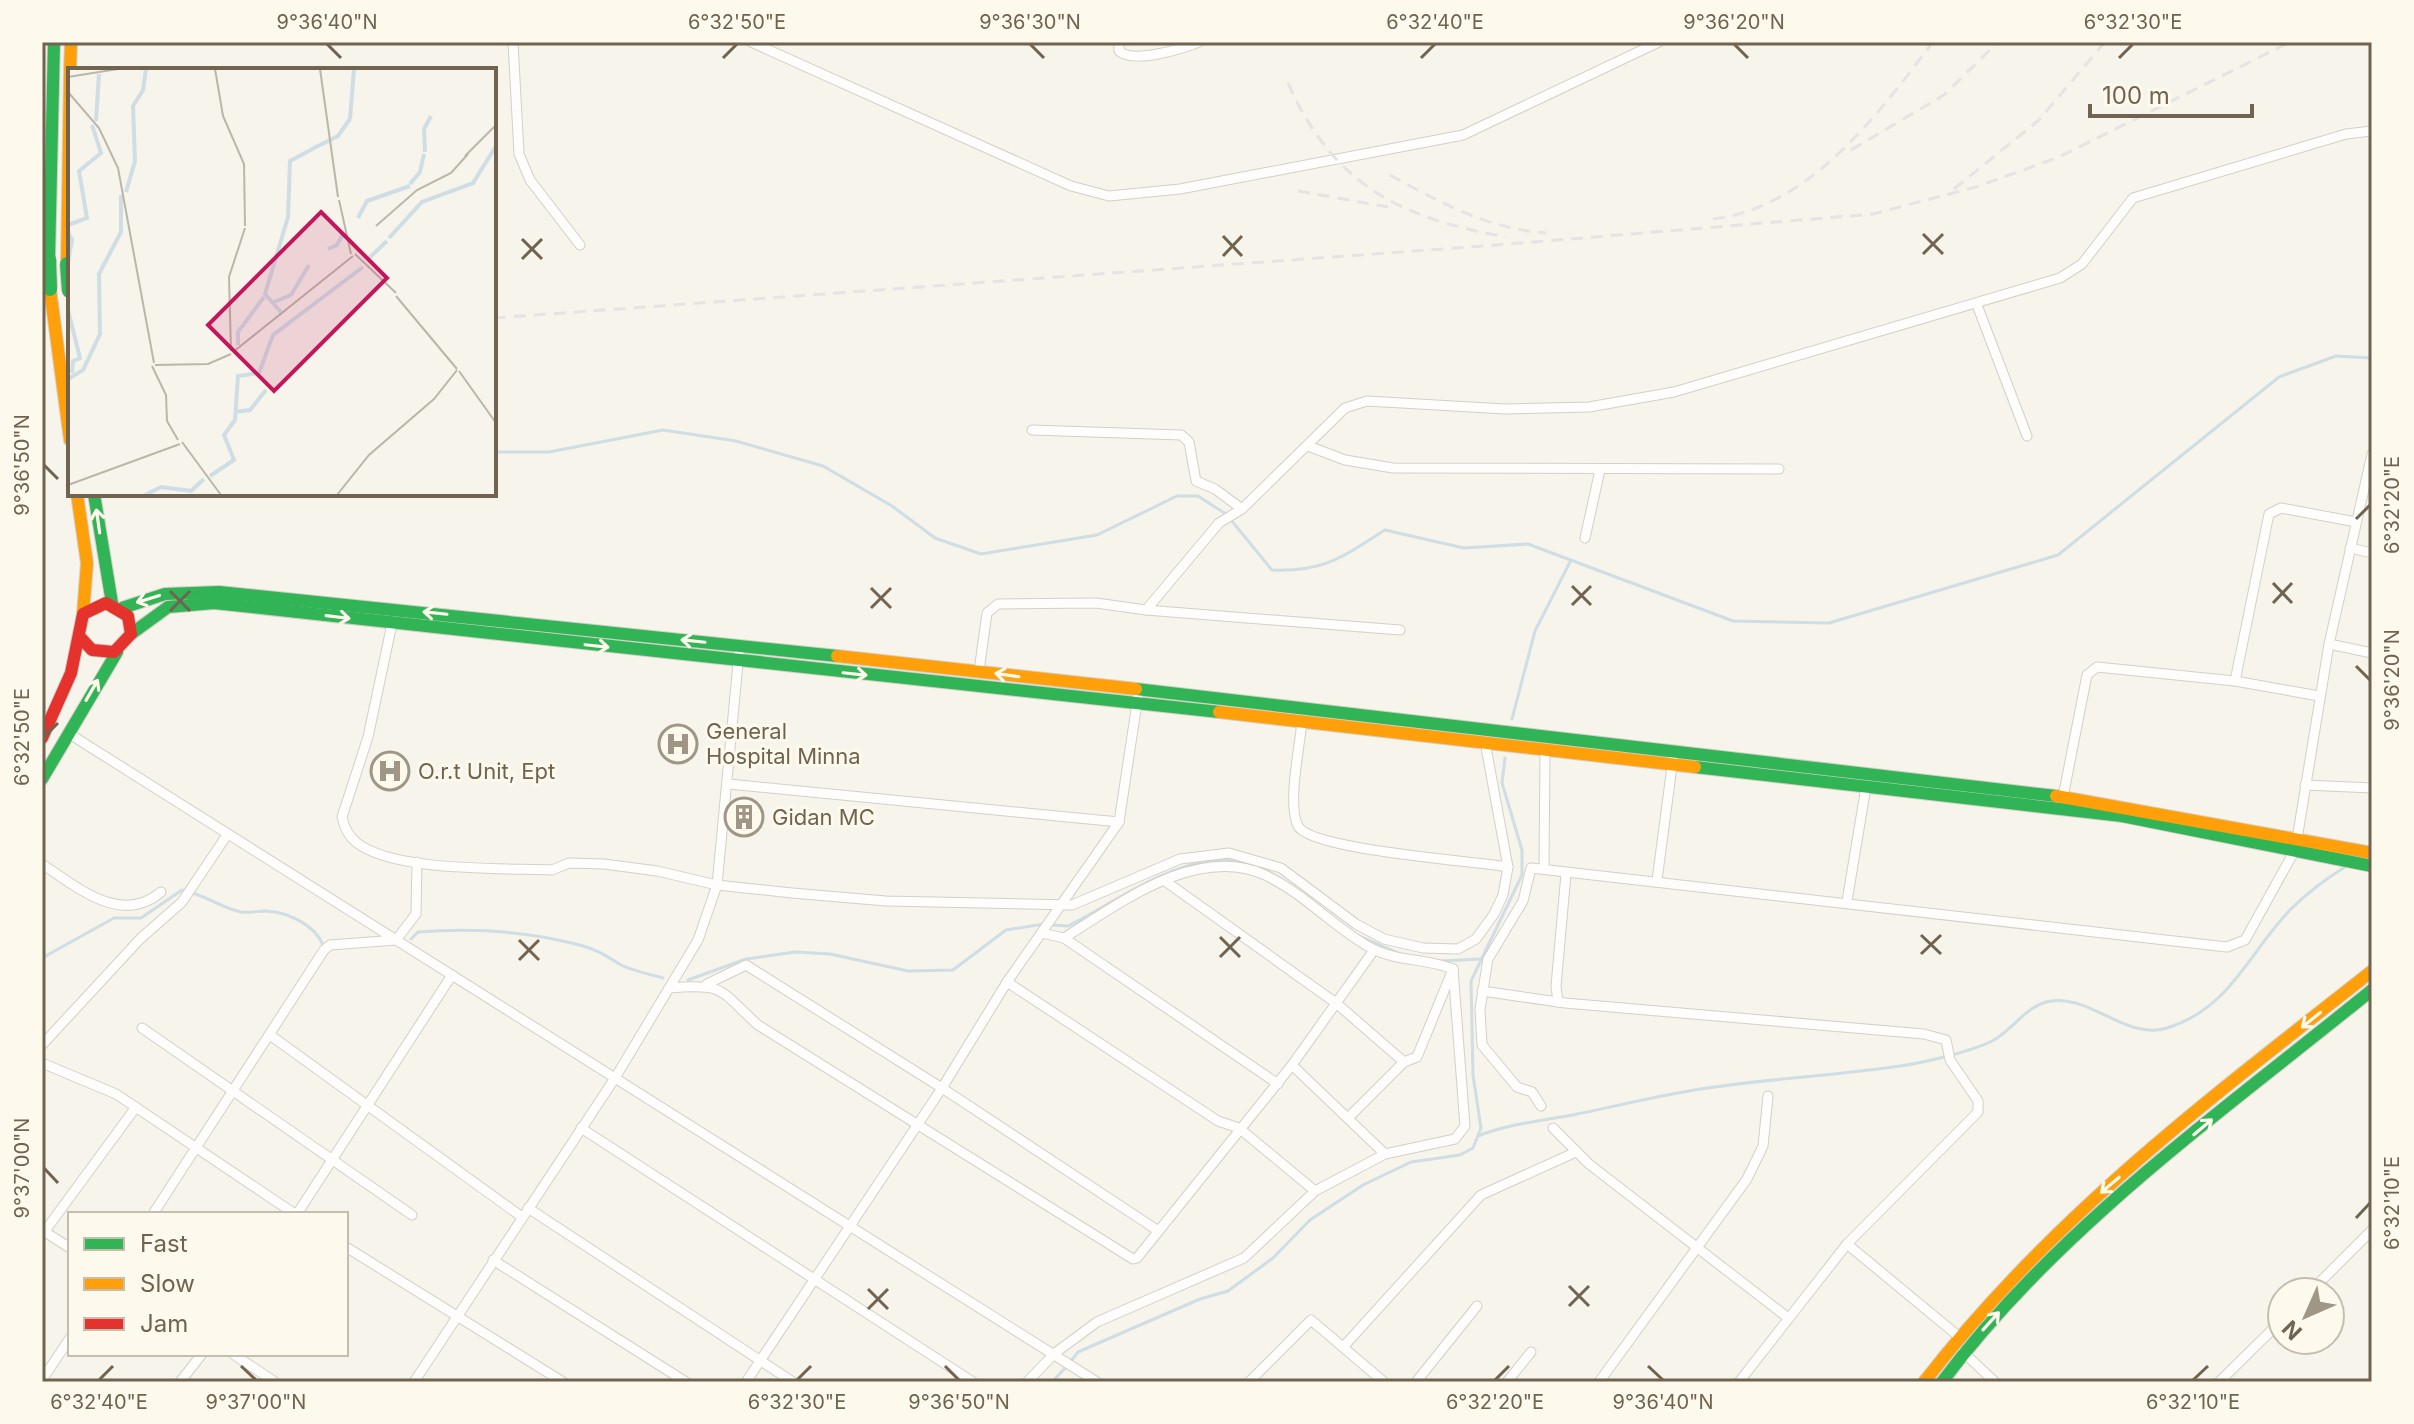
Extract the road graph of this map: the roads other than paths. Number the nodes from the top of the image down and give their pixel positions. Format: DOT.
graph roads {
  1 [pos="54,42"];
  2 [pos="71,42"];
  3 [pos="513,42"];
  4 [pos="751,42"];
  5 [pos="1119,42"];
  6 [pos="1199,42"];
  7 [pos="1659,42"];
  8 [pos="70,68"];
  9 [pos="2372,131"];
  10 [pos="68,200"];
  11 [pos="580,245"];
  12 [pos="68,278"];
  13 [pos="1977,305"];
  14 [pos="68,425"];
  15 [pos="1032,430"];
  16 [pos="2027,436"];
  17 [pos="1308,446"];
  18 [pos="2372,454"];
  19 [pos="1779,469"];
  20 [pos="1600,470"];
  21 [pos="77,496"];
  22 [pos="94,496"];
  23 [pos="1239,511"];
  24 [pos="2356,522"];
  25 [pos="1585,538"];
  26 [pos="2350,548"];
  27 [pos="2372,553"];
  28 [pos="117,606"];
  29 [pos="1146,610"];
  30 [pos="83,614"];
  31 [pos="392,624"];
  32 [pos="1400,630"];
  33 [pos="131,634"];
  34 [pos="80,637"];
  35 [pos="2329,644"];
  36 [pos="739,646"];
  37 [pos="117,652"];
  38 [pos="2372,653"];
  39 [pos="738,662"];
  40 [pos="979,671"];
  41 [pos="2235,681"];
  42 [pos="1138,696"];
  43 [pos="2319,696"];
  44 [pos="1302,721"];
  45 [pos="68,733"];
  46 [pos="42,738"];
  47 [pos="1485,742"];
  48 [pos="1545,750"];
  49 [pos="1674,758"];
  50 [pos="42,779"];
  51 [pos="729,784"];
  52 [pos="2305,785"];
  53 [pos="1866,787"];
  54 [pos="2372,788"];
  55 [pos="2063,797"];
  56 [pos="1119,822"];
  57 [pos="227,835"];
  58 [pos="2296,845"];
  59 [pos="2367,858"];
  60 [pos="417,862"];
  61 [pos="42,864"];
  62 [pos="1508,867"];
  63 [pos="1544,869"];
  64 [pos="1566,874"];
  65 [pos="1657,880"];
  66 [pos="1165,881"];
  67 [pos="717,885"];
  68 [pos="161,892"];
  69 [pos="1847,901"];
  70 [pos="1059,907"];
  71 [pos="1043,931"];
  72 [pos="1064,938"];
  73 [pos="396,940"];
  74 [pos="1374,950"];
  75 [pos="1453,969"];
  76 [pos="2372,971"];
  77 [pos="452,975"];
  78 [pos="1007,982"];
  79 [pos="707,984"];
  80 [pos="669,988"];
  81 [pos="2372,990"];
  82 [pos="1482,991"];
  83 [pos="1558,1002"];
  84 [pos="1336,1003"];
  85 [pos="142,1028"];
  86 [pos="270,1035"];
  87 [pos="42,1045"];
  88 [pos="1404,1062"];
  89 [pos="1292,1065"];
  90 [pos="46,1066"];
  91 [pos="615,1078"];
  92 [pos="42,1079"];
  93 [pos="1278,1084"];
  94 [pos="942,1088"];
  95 [pos="234,1092"];
  96 [pos="1768,1096"];
  97 [pos="369,1105"];
  98 [pos="1541,1106"];
  99 [pos="136,1107"];
  100 [pos="1348,1118"];
  101 [pos="918,1123"];
  102 [pos="581,1128"];
  103 [pos="1239,1128"];
  104 [pos="1553,1128"];
  105 [pos="198,1149"];
  106 [pos="1576,1152"];
  107 [pos="1385,1154"];
  108 [pos="332,1160"];
  109 [pos="1315,1191"];
  110 [pos="154,1212"];
  111 [pos="293,1212"];
  112 [pos="297,1212"];
  113 [pos="525,1212"];
  114 [pos="412,1215"];
  115 [pos="849,1225"];
  116 [pos="1157,1230"];
  117 [pos="2372,1230"];
  118 [pos="43,1232"];
  119 [pos="1847,1244"];
  120 [pos="68,1247"];
  121 [pos="348,1248"];
  122 [pos="1700,1248"];
  123 [pos="493,1260"];
  124 [pos="2326,1276"];
  125 [pos="813,1279"];
  126 [pos="1477,1306"];
  127 [pos="1787,1317"];
  128 [pos="455,1318"];
  129 [pos="1957,1335"];
  130 [pos="2266,1336"];
  131 [pos="68,1341"];
  132 [pos="1345,1345"];
  133 [pos="1531,1352"];
  134 [pos="1963,1352"];
  135 [pos="1056,1354"];
  136 [pos="200,1356"];
  137 [pos="236,1356"];
  138 [pos="760,1361"];
  139 [pos="42,1380"];
  140 [pos="180,1382"];
  141 [pos="275,1382"];
  142 [pos="414,1382"];
  143 [pos="563,1382"];
  144 [pos="686,1382"];
  145 [pos="746,1382"];
  146 [pos="793,1382"];
  147 [pos="973,1382"];
  148 [pos="1027,1382"];
  149 [pos="1097,1382"];
  150 [pos="1250,1382"];
  151 [pos="1384,1382"];
  152 [pos="1416,1382"];
  153 [pos="1507,1382"];
  154 [pos="1599,1382"];
  155 [pos="1739,1382"];
  156 [pos="1924,1382"];
  157 [pos="1942,1382"];
  158 [pos="1995,1382"];
  159 [pos="2219,1382"];
  1 -- 14 [label="main road, bridge"];
  2 -- 8 [label="main road"];
  3 -- 11 [label="street"];
  4 -- 7 [label="street"];
  5 -- 6 [label="street"];
  9 -- 13 [label="street"];
  10 -- 12 [label="main road, bridge"];
  13 -- 16 [label="street"];
  13 -- 17 [label="street"];
  15 -- 23 [label="street"];
  17 -- 20 [label="street"];
  17 -- 23 [label="street"];
  18 -- 24 [label="street"];
  19 -- 20 [label="street"];
  20 -- 25 [label="street"];
  21 -- 30 [label="main road"];
  28 -- 22 [label="main road, one-way"];
  23 -- 29 [label="street"];
  24 -- 26 [label="street"];
  24 -- 41 [label="street"];
  26 -- 27 [label="street"];
  26 -- 35 [label="street"];
  28 -- 30 [label="main road"];
  28 -- 33 [label="main road"];
  36 -- 28 [label="main road, one-way"];
  29 -- 32 [label="street"];
  29 -- 40 [label="street"];
  30 -- 34 [label="main road"];
  33 -- 31 [label="main road, one-way"];
  31 -- 39 [label="main road, one-way"];
  31 -- 60 [label="street"];
  33 -- 37 [label="main road"];
  34 -- 37 [label="main road"];
  34 -- 46 [label="main road"];
  35 -- 38 [label="street"];
  35 -- 43 [label="street"];
  36 -- 39 [label="street"];
  36 -- 40 [label="main road"];
  45 -- 37 [label="main road, one-way"];
  39 -- 42 [label="main road, one-way"];
  39 -- 51 [label="street"];
  42 -- 40 [label="main road, one-way"];
  41 -- 43 [label="street"];
  41 -- 55 [label="street"];
  42 -- 44 [label="main road"];
  42 -- 49 [label="main road"];
  42 -- 56 [label="street"];
  43 -- 52 [label="street"];
  44 -- 47 [label="main road"];
  44 -- 62 [label="street"];
  45 -- 50 [label="main road"];
  45 -- 57 [label="street"];
  47 -- 48 [label="main road"];
  47 -- 62 [label="street"];
  48 -- 49 [label="main road"];
  48 -- 63 [label="street"];
  49 -- 53 [label="main road"];
  49 -- 55 [label="main road"];
  49 -- 65 [label="street"];
  51 -- 56 [label="street"];
  51 -- 67 [label="street"];
  52 -- 54 [label="street"];
  52 -- 58 [label="street"];
  53 -- 58 [label="main road"];
  53 -- 69 [label="street"];
  55 -- 58 [label="main road"];
  56 -- 70 [label="street"];
  57 -- 73 [label="street"];
  57 -- 87 [label="street"];
  58 -- 59 [label="main road"];
  58 -- 59 [label="main road"];
  58 -- 69 [label="street"];
  60 -- 67 [label="street"];
  60 -- 73 [label="street"];
  61 -- 68 [label="street"];
  62 -- 70 [label="street"];
  63 -- 64 [label="street"];
  63 -- 82 [label="street"];
  64 -- 65 [label="street"];
  64 -- 83 [label="street"];
  65 -- 69 [label="street"];
  66 -- 72 [label="street"];
  66 -- 74 [label="street"];
  66 -- 84 [label="street"];
  67 -- 70 [label="street"];
  67 -- 80 [label="street"];
  70 -- 71 [label="street"];
  71 -- 72 [label="street"];
  71 -- 78 [label="street"];
  72 -- 93 [label="street"];
  73 -- 77 [label="street"];
  73 -- 86 [label="street"];
  74 -- 75 [label="street"];
  74 -- 84 [label="street"];
  75 -- 88 [label="street"];
  75 -- 107 [label="street"];
  76 -- 129 [label="main road, one-way"];
  77 -- 91 [label="street"];
  77 -- 97 [label="street"];
  78 -- 94 [label="street"];
  78 -- 103 [label="street"];
  79 -- 80 [label="street"];
  79 -- 94 [label="street"];
  79 -- 101 [label="street"];
  80 -- 91 [label="street"];
  134 -- 81 [label="main road, one-way"];
  82 -- 83 [label="street"];
  82 -- 98 [label="street"];
  83 -- 119 [label="street"];
  84 -- 88 [label="street"];
  84 -- 89 [label="street"];
  85 -- 95 [label="street"];
  86 -- 95 [label="street"];
  86 -- 97 [label="street"];
  88 -- 100 [label="street"];
  89 -- 93 [label="street"];
  89 -- 100 [label="street"];
  90 -- 92 [label="street"];
  90 -- 99 [label="street"];
  91 -- 102 [label="street"];
  91 -- 115 [label="street"];
  93 -- 103 [label="street"];
  94 -- 101 [label="street"];
  94 -- 116 [label="street"];
  95 -- 105 [label="street"];
  95 -- 108 [label="street"];
  96 -- 122 [label="street"];
  97 -- 108 [label="street"];
  97 -- 113 [label="street"];
  99 -- 105 [label="street"];
  99 -- 118 [label="street"];
  100 -- 107 [label="street"];
  101 -- 115 [label="street"];
  101 -- 116 [label="street"];
  102 -- 113 [label="street"];
  102 -- 125 [label="street"];
  103 -- 109 [label="street"];
  103 -- 116 [label="street"];
  104 -- 106 [label="street"];
  105 -- 110 [label="street"];
  105 -- 111 [label="street"];
  106 -- 122 [label="street"];
  106 -- 132 [label="street"];
  107 -- 109 [label="street"];
  108 -- 112 [label="street"];
  108 -- 114 [label="street"];
  109 -- 135 [label="street"];
  113 -- 123 [label="street"];
  113 -- 138 [label="street"];
  115 -- 125 [label="street"];
  115 -- 135 [label="street"];
  117 -- 124 [label="street"];
  118 -- 120 [label="street"];
  119 -- 127 [label="street"];
  119 -- 129 [label="street"];
  121 -- 128 [label="street"];
  122 -- 127 [label="street"];
  122 -- 154 [label="street"];
  123 -- 128 [label="street"];
  123 -- 144 [label="street"];
  125 -- 138 [label="street"];
  125 -- 147 [label="street"];
  126 -- 152 [label="street"];
  127 -- 155 [label="street"];
  128 -- 142 [label="street"];
  128 -- 143 [label="street"];
  129 -- 156 [label="main road"];
  130 -- 159 [label="street"];
  131 -- 139 [label="street"];
  132 -- 150 [label="street"];
  132 -- 151 [label="street"];
  133 -- 153 [label="street"];
  134 -- 157 [label="main road"];
  134 -- 158 [label="street"];
  135 -- 148 [label="street"];
  135 -- 149 [label="street"];
  136 -- 140 [label="street"];
  137 -- 141 [label="street"];
  138 -- 145 [label="street"];
  138 -- 146 [label="street"];
}
